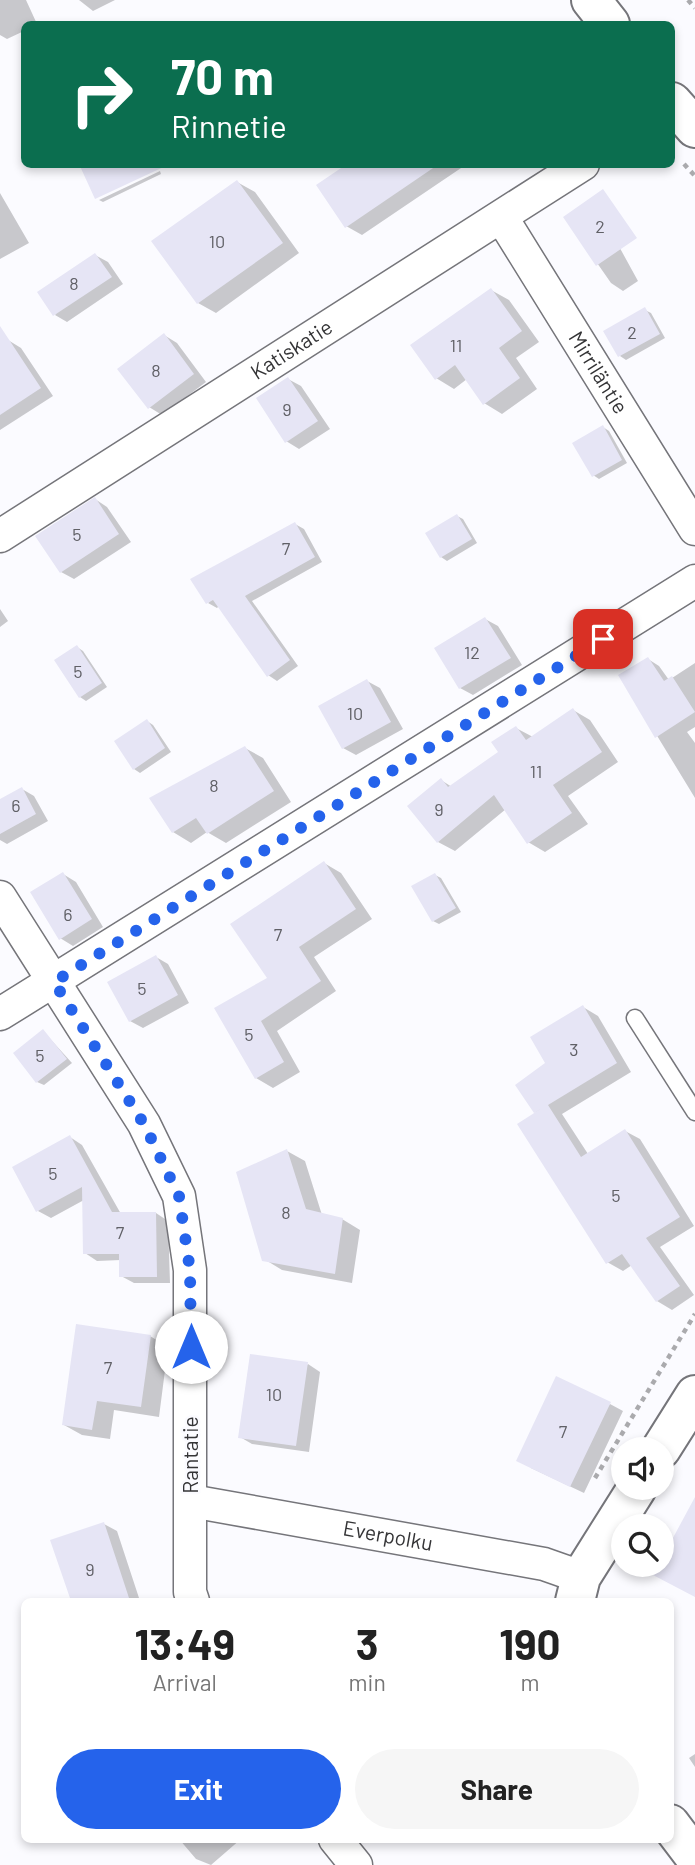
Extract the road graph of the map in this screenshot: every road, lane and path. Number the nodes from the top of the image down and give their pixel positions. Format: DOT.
graph roads {
  1 [pos="591,0"];
  2 [pos="688,0"];
  3 [pos="695,8"];
  4 [pos="608,21"];
  5 [pos="577,168"];
  6 [pos="502,218"];
  7 [pos="695,529"];
  8 [pos="0,536"];
  9 [pos="695,581"];
  10 [pos="0,897"];
  11 [pos="54,982"];
  12 [pos="0,1014"];
  13 [pos="635,1017"];
  14 [pos="695,1112"];
  15 [pos="695,1314"];
  16 [pos="695,1395"];
  17 [pos="669,1437"];
  18 [pos="593,1481"];
  19 [pos="630,1500"];
  20 [pos="191,1501"];
  21 [pos="578,1589"];
  22 [pos="193,1598"];
  23 [pos="674,1829"];
  24 [pos="338,1843"];
  25 [pos="695,1857"];
  26 [pos="356,1865"];
  1 -- 4 [label="street"];
  2 -- 3 [label="path"];
  5 -- 6 [label="street, Katiskatie"];
  6 -- 7 [label="street, Mirriläntie"];
  6 -- 8 [label="street, Katiskatie"];
  9 -- 11 [label="street"];
  10 -- 11 [label="street, Rantatie"];
  11 -- 12 [label="street"];
  11 -- 20 [label="street, Rantatie"];
  13 -- 14 [label="lane"];
  15 -- 18 [label="path"];
  16 -- 17 [label="street"];
  19 -- 21 [label="street"];
  20 -- 21 [label="street, Everpolku"];
  20 -- 22 [label="street, Rantatie"];
  23 -- 25 [label="street"];
  24 -- 26 [label="street"];
}
